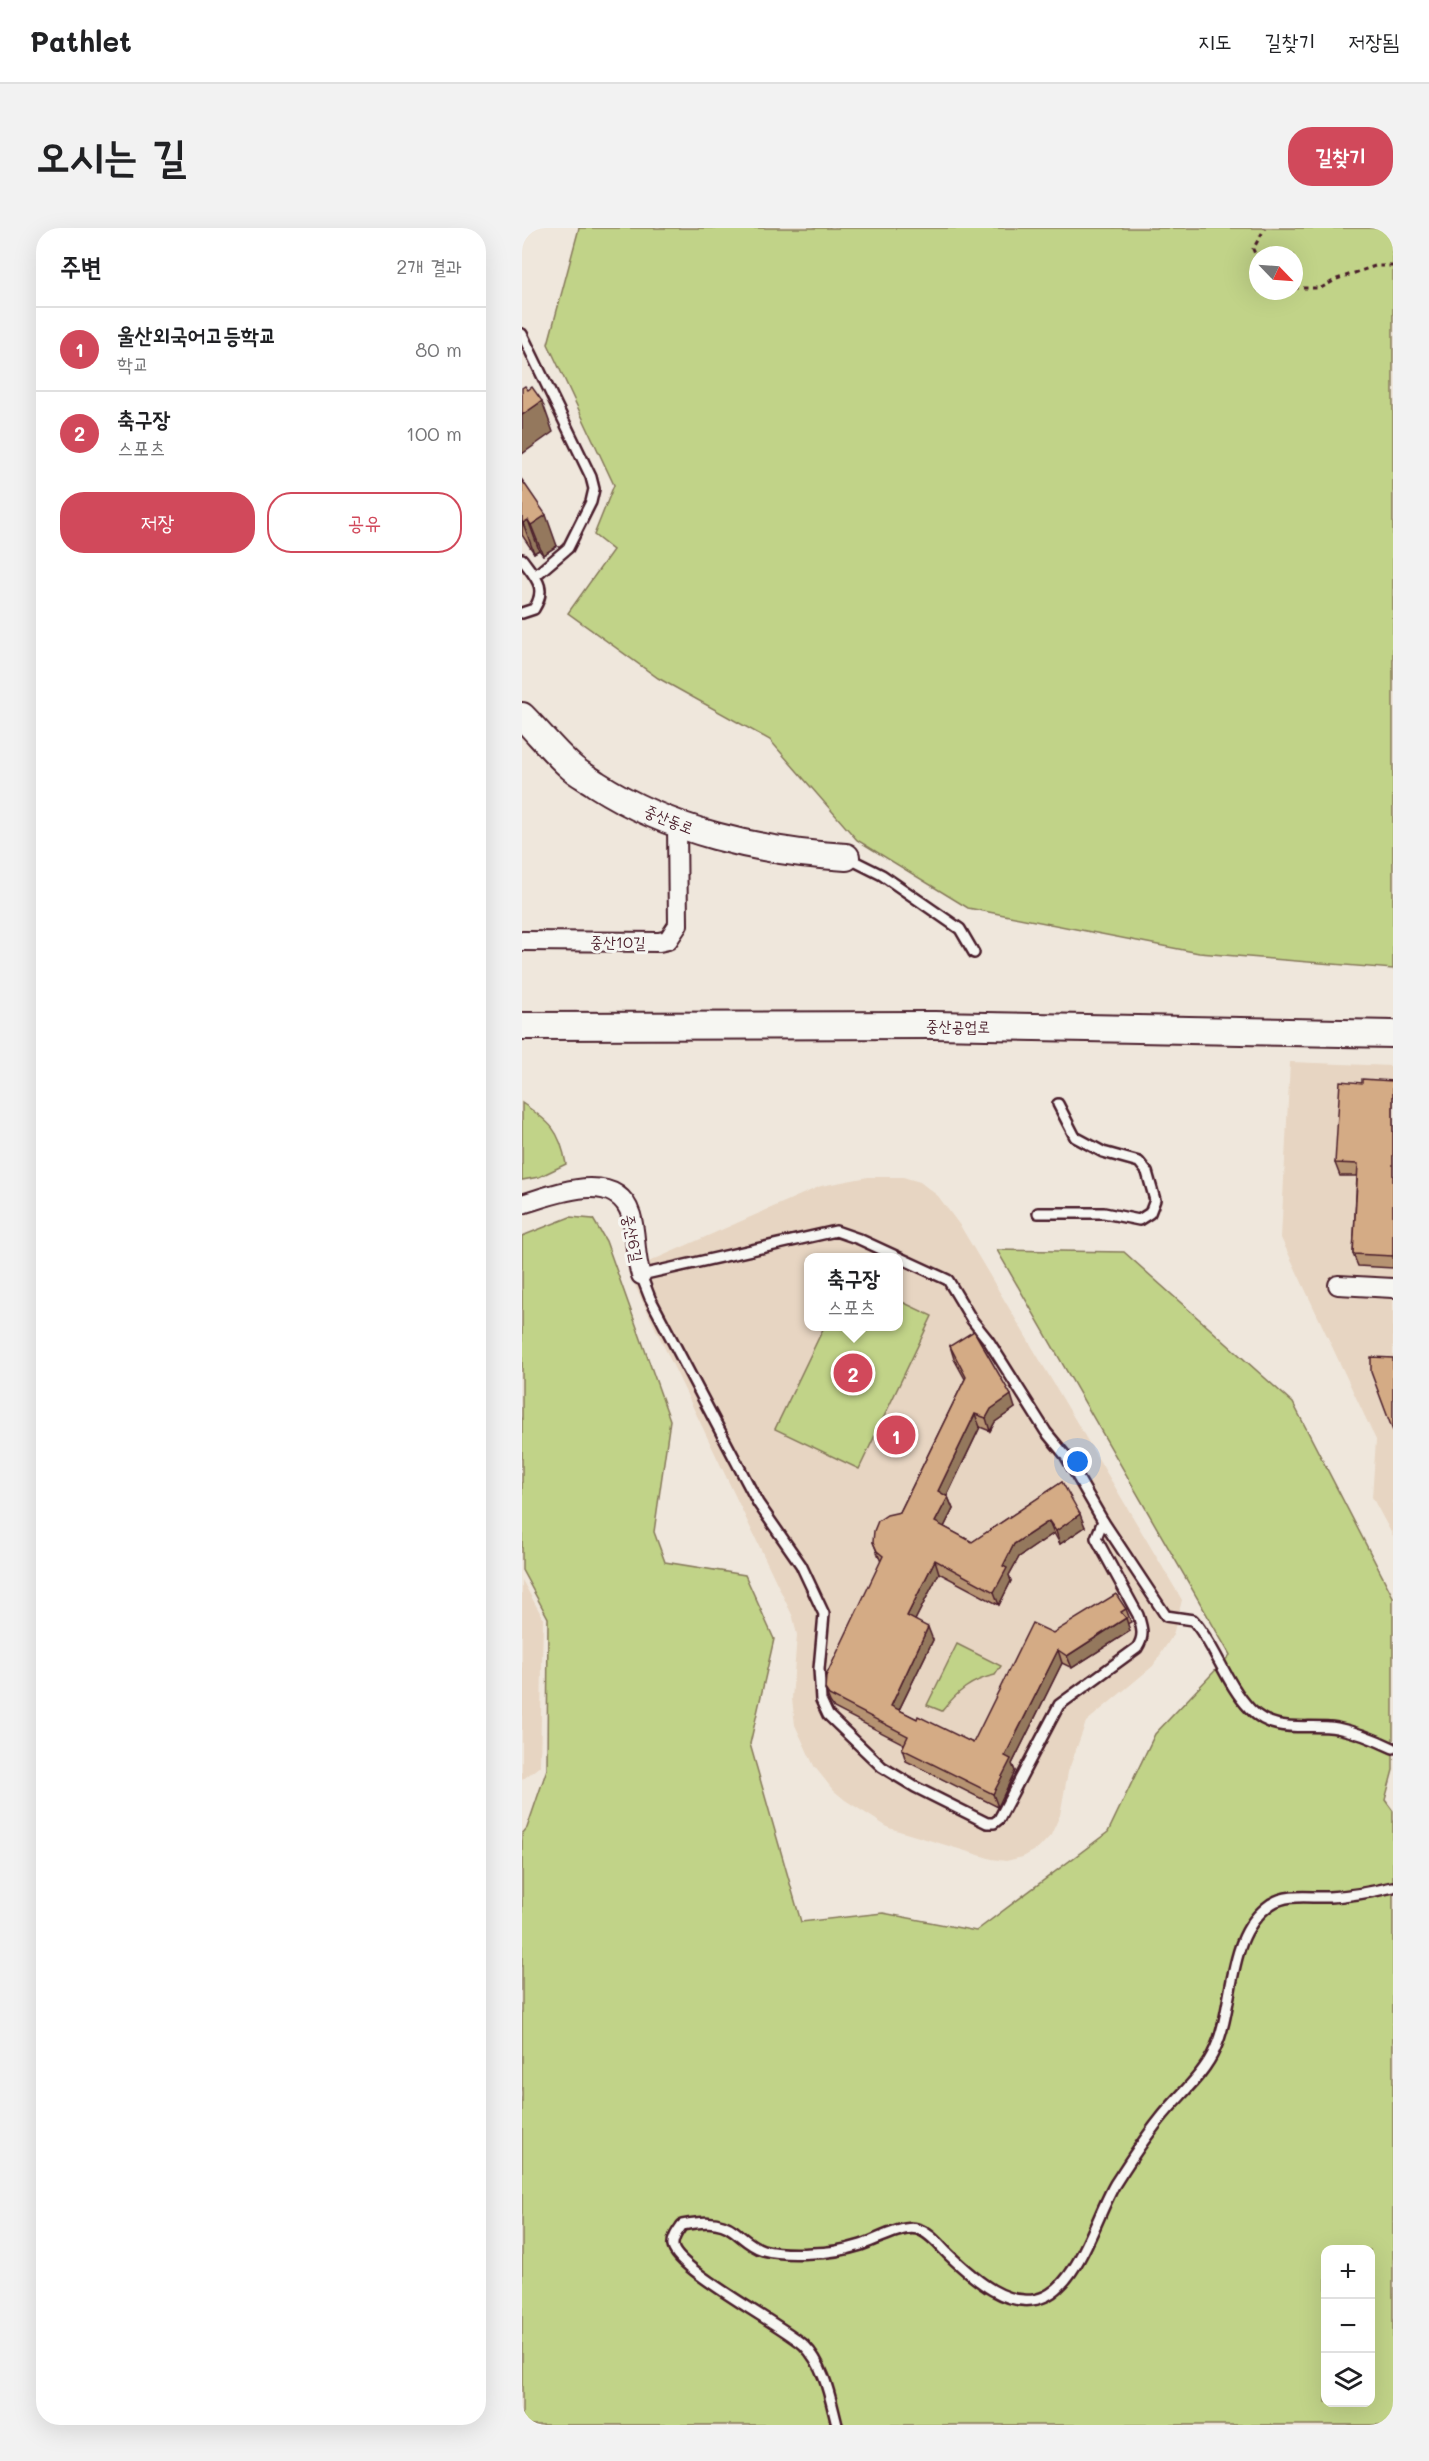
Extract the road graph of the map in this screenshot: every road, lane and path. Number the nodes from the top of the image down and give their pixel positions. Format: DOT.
graph roads {
  1 [pos="1265,228"];
  2 [pos="1255,246"];
  3 [pos="1393,266"];
  4 [pos="1303,288"];
  5 [pos="522,333"];
  6 [pos="522,559"];
  7 [pos="535,576"];
  8 [pos="522,613"];
  9 [pos="522,716"];
  10 [pos="677,825"];
  11 [pos="846,857"];
  12 [pos="522,941"];
  13 [pos="974,953"];
  14 [pos="522,1026"];
  15 [pos="1393,1034"];
  16 [pos="1058,1104"];
  17 [pos="522,1204"];
  18 [pos="1038,1213"];
  19 [pos="887,1253"];
  20 [pos="903,1260"];
  21 [pos="641,1275"];
  22 [pos="1338,1285"];
  23 [pos="1393,1288"];
  24 [pos="1103,1521"];
  25 [pos="1393,1748"];
  26 [pos="1393,1887"];
  27 [pos="837,2425"];
  1 -- 2 [label="path"];
  3 -- 4 [label="path"];
  5 -- 7 [label="lane"];
  6 -- 7 [label="lane"];
  7 -- 8 [label="lane"];
  9 -- 10 [label="street, 중산동로"];
  10 -- 11 [label="street, 중산동로"];
  10 -- 12 [label="street, 중산10길"];
  11 -- 13 [label="lane"];
  14 -- 15 [label="street, 중산공업로"];
  16 -- 18 [label="lane"];
  17 -- 21 [label="street, 중산6길"];
  19 -- 21 [label="lane"];
  20 -- 24 [label="lane"];
  21 -- 24 [label="lane"];
  22 -- 23 [label="street"];
  24 -- 25 [label="lane"];
  26 -- 27 [label="lane"];
}
